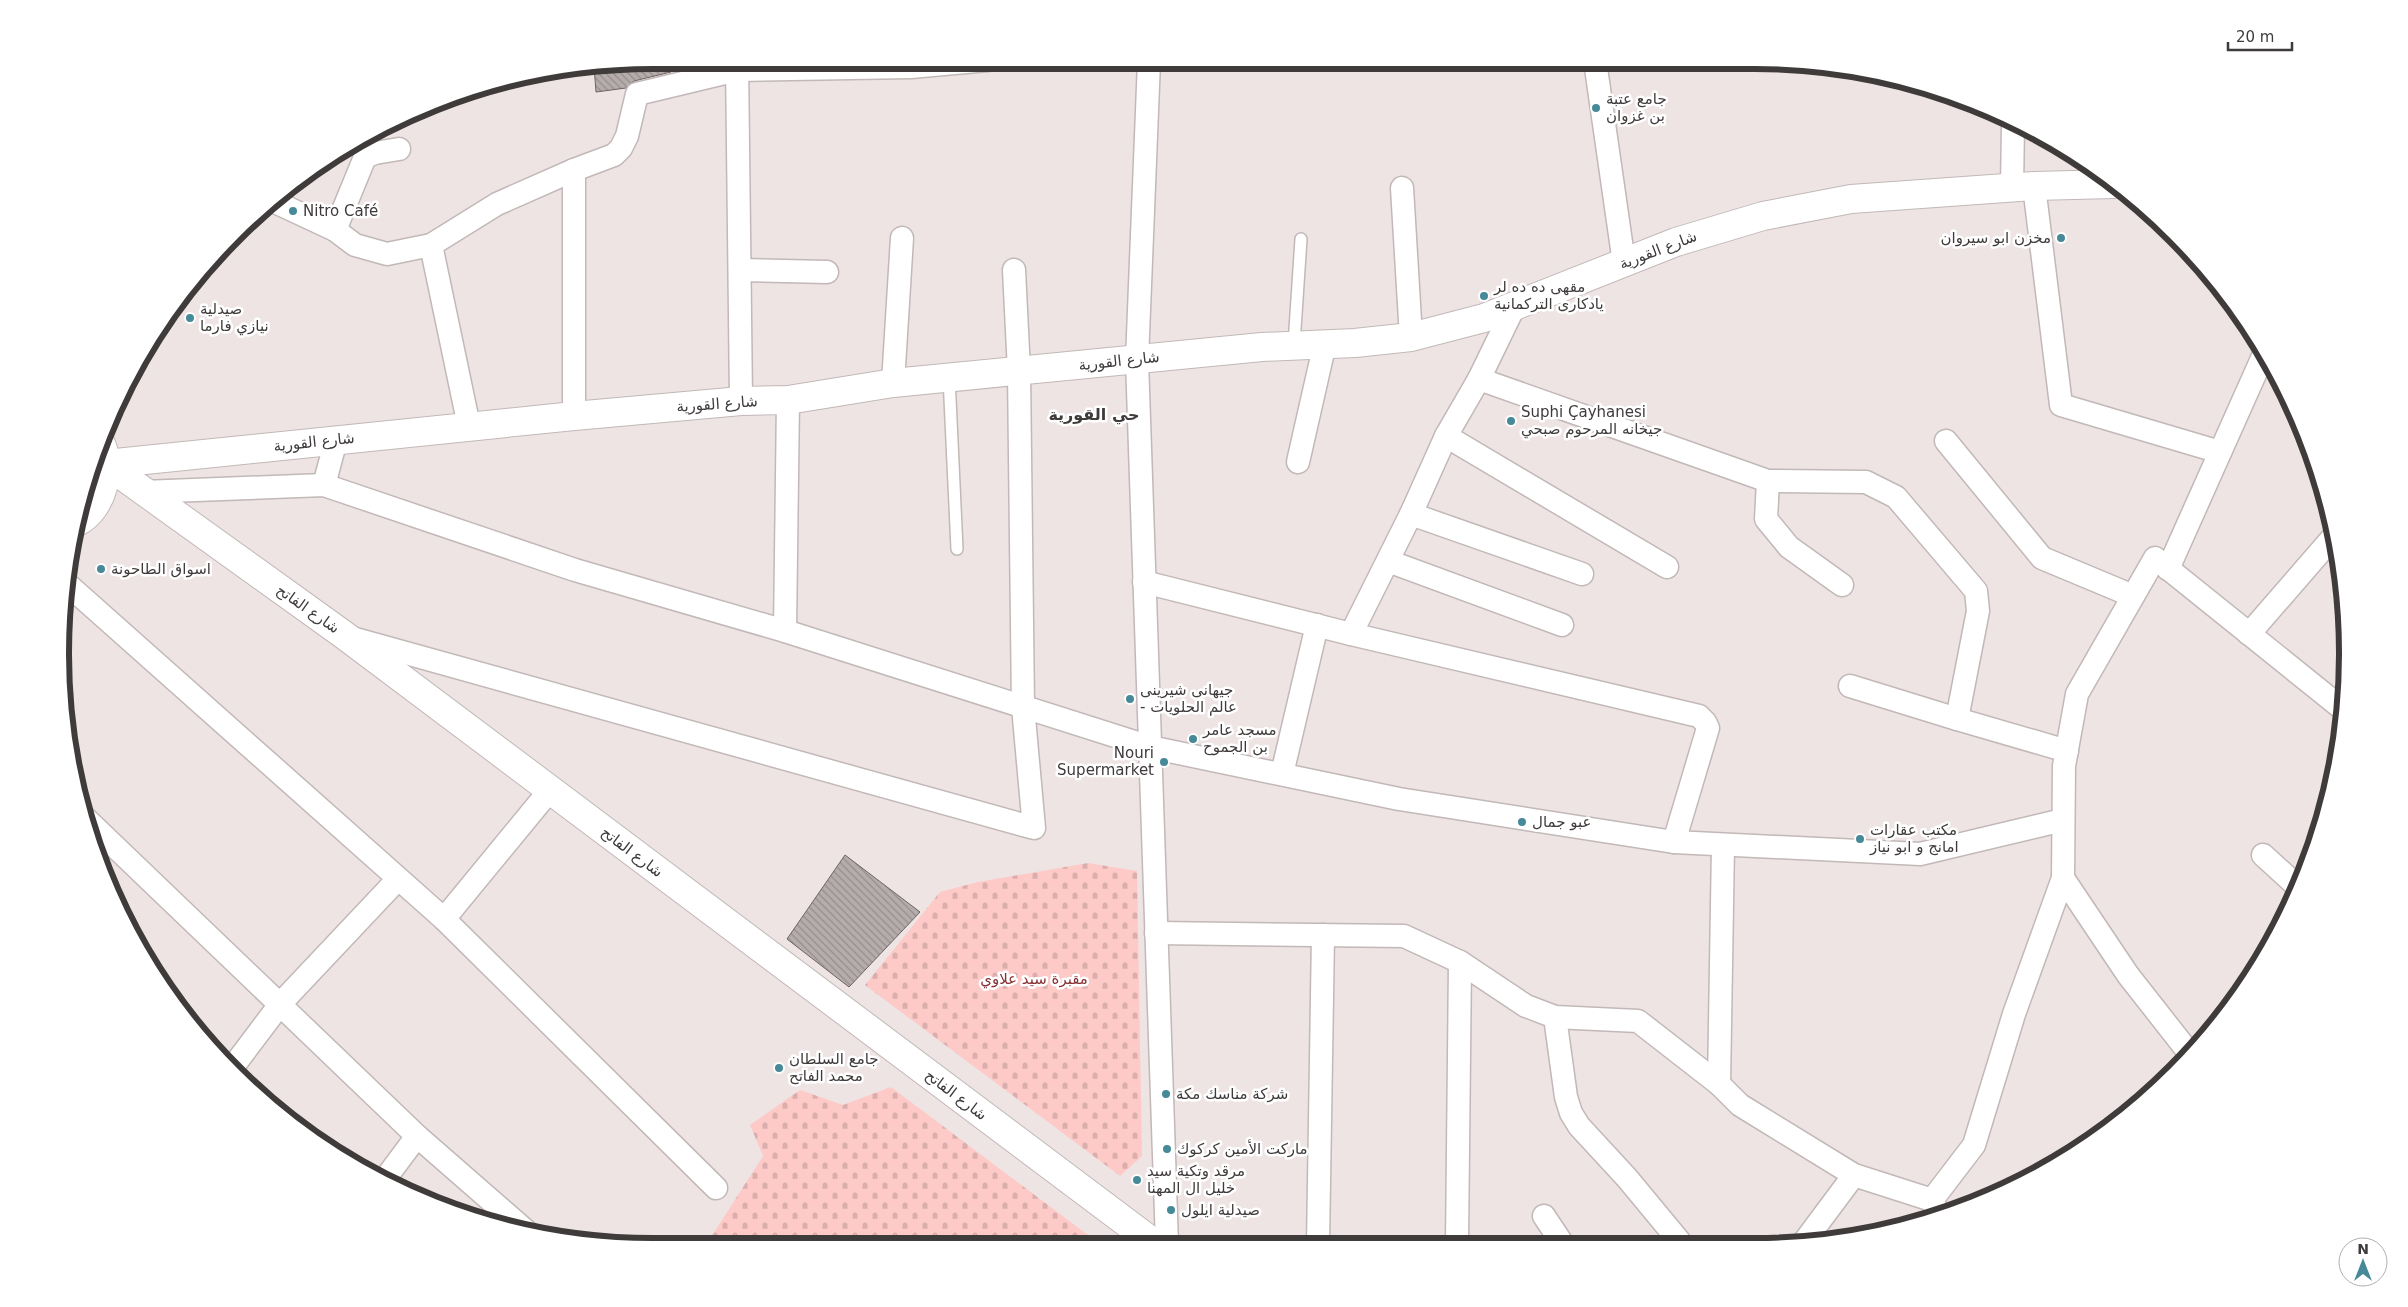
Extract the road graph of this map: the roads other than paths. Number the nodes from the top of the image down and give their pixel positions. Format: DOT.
graph roads {
  1 [pos="723,69"];
  2 [pos="737,69"];
  3 [pos="1149,69"];
  4 [pos="1596,69"];
  5 [pos="2014,129"];
  6 [pos="399,150"];
  7 [pos="574,170"];
  8 [pos="2102,184"];
  9 [pos="2023,187"];
  10 [pos="1402,188"];
  11 [pos="280,204"];
  12 [pos="335,230"];
  13 [pos="902,238"];
  14 [pos="1301,239"];
  15 [pos="431,245"];
  16 [pos="1624,263"];
  17 [pos="740,270"];
  18 [pos="1014,270"];
  19 [pos="827,272"];
  20 [pos="1515,306"];
  21 [pos="1410,337"];
  22 [pos="1325,343"];
  23 [pos="1294,344"];
  24 [pos="1137,360"];
  25 [pos="2261,361"];
  26 [pos="1019,371"];
  27 [pos="949,378"];
  28 [pos="1479,379"];
  29 [pos="893,383"];
  30 [pos="788,400"];
  31 [pos="741,401"];
  32 [pos="574,416"];
  33 [pos="469,426"];
  34 [pos="1446,436"];
  35 [pos="336,440"];
  36 [pos="1946,441"];
  37 [pos="2220,452"];
  38 [pos="105,453"];
  39 [pos="104,454"];
  40 [pos="103,457"];
  41 [pos="1298,462"];
  42 [pos="1768,481"];
  43 [pos="324,485"];
  44 [pos="143,492"];
  45 [pos="86,513"];
  46 [pos="1411,514"];
  47 [pos="2329,542"];
  48 [pos="957,549"];
  49 [pos="1388,561"];
  50 [pos="1667,567"];
  51 [pos="2168,569"];
  52 [pos="1582,574"];
  53 [pos="1144,582"];
  54 [pos="1842,585"];
  55 [pos="73,589"];
  56 [pos="2133,596"];
  57 [pos="1562,625"];
  58 [pos="1317,626"];
  59 [pos="785,632"];
  60 [pos="1351,634"];
  61 [pos="2249,634"];
  62 [pos="344,635"];
  63 [pos="1850,686"];
  64 [pos="2337,704"];
  65 [pos="1023,707"];
  66 [pos="1956,718"];
  67 [pos="1150,747"];
  68 [pos="2067,750"];
  69 [pos="1282,774"];
  70 [pos="550,790"];
  71 [pos="2063,820"];
  72 [pos="96,828"];
  73 [pos="1674,842"];
  74 [pos="1724,845"];
  75 [pos="2263,855"];
  76 [pos="2063,878"];
  77 [pos="398,879"];
  78 [pos="2293,882"];
  79 [pos="444,920"];
  80 [pos="1156,933"];
  81 [pos="1323,935"];
  82 [pos="1460,962"];
  83 [pos="281,1003"];
  84 [pos="1555,1017"];
  85 [pos="2185,1048"];
  86 [pos="236,1063"];
  87 [pos="1719,1084"];
  88 [pos="417,1136"];
  89 [pos="388,1174"];
  90 [pos="1854,1174"];
  91 [pos="716,1188"];
  92 [pos="1936,1208"];
  93 [pos="1544,1216"];
  94 [pos="515,1221"];
  95 [pos="1809,1235"];
  96 [pos="1147,1238"];
  97 [pos="1166,1238"];
  98 [pos="1318,1238"];
  99 [pos="1458,1238"];
  100 [pos="1559,1238"];
  101 [pos="1677,1238"];
  1 -- 7 [label="street"];
  2 -- 17 [label="street"];
  3 -- 24 [label="street"];
  4 -- 16 [label="street"];
  5 -- 9 [label="street"];
  6 -- 12 [label="street"];
  7 -- 15 [label="street"];
  7 -- 32 [label="street"];
  8 -- 9 [label="street, شارع القورية"];
  9 -- 16 [label="street, شارع القورية"];
  9 -- 37 [label="street"];
  10 -- 21 [label="street"];
  11 -- 12 [label="street"];
  12 -- 15 [label="street"];
  13 -- 29 [label="street"];
  14 -- 23 [label="lane"];
  15 -- 33 [label="street"];
  16 -- 20 [label="street, شارع القورية"];
  17 -- 19 [label="street"];
  17 -- 31 [label="street"];
  18 -- 26 [label="street"];
  20 -- 21 [label="street, شارع القورية"];
  20 -- 28 [label="street"];
  21 -- 22 [label="street, شارع القورية"];
  22 -- 23 [label="street, شارع القورية"];
  22 -- 41 [label="street"];
  23 -- 24 [label="street, شارع القورية"];
  24 -- 26 [label="street, شارع القورية"];
  24 -- 53 [label="street"];
  25 -- 37 [label="street"];
  26 -- 27 [label="street, شارع القورية"];
  26 -- 65 [label="street"];
  27 -- 29 [label="street, شارع القورية"];
  27 -- 48 [label="lane"];
  28 -- 34 [label="street"];
  28 -- 42 [label="street"];
  29 -- 30 [label="street, شارع القورية"];
  30 -- 31 [label="street, شارع القورية"];
  30 -- 59 [label="street"];
  31 -- 32 [label="street, شارع القورية"];
  32 -- 33 [label="street, شارع القورية"];
  33 -- 35 [label="street, شارع القورية"];
  34 -- 46 [label="street"];
  34 -- 50 [label="street"];
  35 -- 38 [label="street, شارع القورية"];
  35 -- 43 [label="street"];
  36 -- 56 [label="street"];
  37 -- 51 [label="street"];
  39 -- 44 [label="street, شارع الفاتح"];
  40 -- 45 [label="street"];
  42 -- 54 [label="street"];
  42 -- 66 [label="street"];
  43 -- 44 [label="street"];
  43 -- 59 [label="street"];
  44 -- 62 [label="street, شارع الفاتح"];
  46 -- 49 [label="street"];
  46 -- 52 [label="street"];
  47 -- 61 [label="street"];
  49 -- 57 [label="street"];
  49 -- 60 [label="street"];
  51 -- 56 [label="street"];
  51 -- 61 [label="street"];
  53 -- 58 [label="street"];
  53 -- 67 [label="street"];
  55 -- 77 [label="street"];
  56 -- 68 [label="street"];
  58 -- 60 [label="street"];
  58 -- 69 [label="street"];
  59 -- 65 [label="street"];
  60 -- 73 [label="street"];
  61 -- 64 [label="street"];
  62 -- 65 [label="street"];
  62 -- 70 [label="street, شارع الفاتح"];
  63 -- 66 [label="street"];
  65 -- 67 [label="street"];
  66 -- 68 [label="street"];
  67 -- 69 [label="street"];
  67 -- 80 [label="street"];
  68 -- 71 [label="street"];
  69 -- 73 [label="street"];
  70 -- 79 [label="street"];
  70 -- 96 [label="street, شارع الفاتح"];
  71 -- 74 [label="street"];
  71 -- 76 [label="street"];
  72 -- 83 [label="street"];
  73 -- 74 [label="street"];
  74 -- 87 [label="street"];
  75 -- 78 [label="street"];
  76 -- 85 [label="street"];
  76 -- 92 [label="street"];
  77 -- 79 [label="street"];
  77 -- 83 [label="street"];
  79 -- 91 [label="street"];
  80 -- 81 [label="street"];
  80 -- 97 [label="street"];
  81 -- 82 [label="street"];
  81 -- 98 [label="street"];
  82 -- 84 [label="street"];
  82 -- 99 [label="street"];
  83 -- 86 [label="street"];
  83 -- 88 [label="street"];
  84 -- 87 [label="street"];
  84 -- 101 [label="street"];
  87 -- 90 [label="street"];
  88 -- 89 [label="street"];
  88 -- 94 [label="street"];
  90 -- 92 [label="street"];
  90 -- 95 [label="street"];
  93 -- 100 [label="street"];
}
